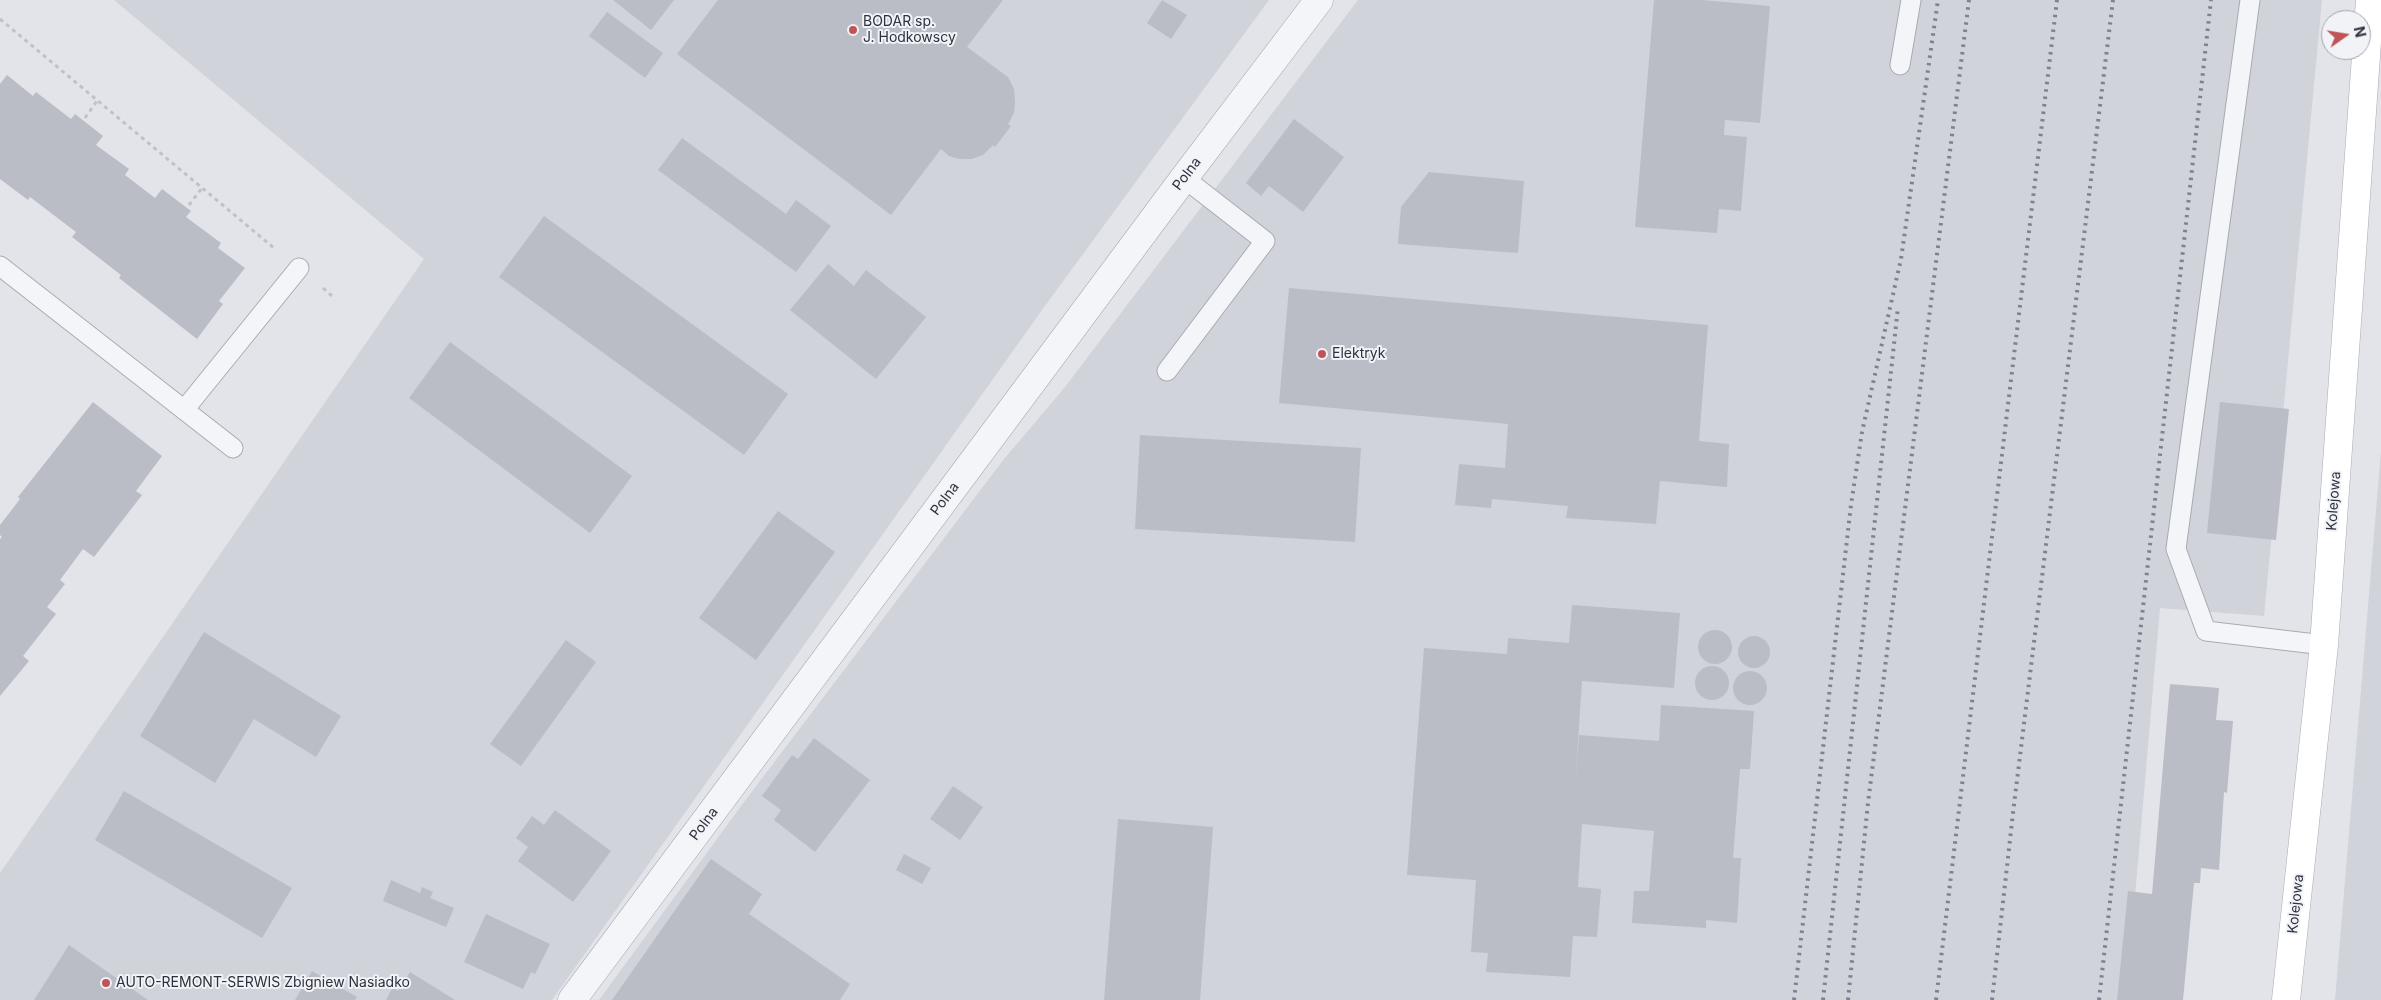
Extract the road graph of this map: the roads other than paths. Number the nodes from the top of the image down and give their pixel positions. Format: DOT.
graph roads {
  1 [pos="1320,0"];
  2 [pos="1911,0"];
  3 [pos="2250,0"];
  4 [pos="2370,0"];
  5 [pos="1900,65"];
  6 [pos="1184,178"];
  7 [pos="0,266"];
  8 [pos="299,268"];
  9 [pos="1166,371"];
  10 [pos="184,410"];
  11 [pos="233,448"];
  12 [pos="2324,645"];
  13 [pos="572,1000"];
  14 [pos="2286,1000"];
  1 -- 6 [label="street, Polna"];
  2 -- 5 [label="lane"];
  3 -- 12 [label="lane"];
  4 -- 12 [label="street, Kolejowa"];
  6 -- 9 [label="lane"];
  6 -- 13 [label="street, Polna"];
  7 -- 10 [label="lane"];
  8 -- 10 [label="lane"];
  10 -- 11 [label="lane"];
  12 -- 14 [label="street, Kolejowa"];
}
